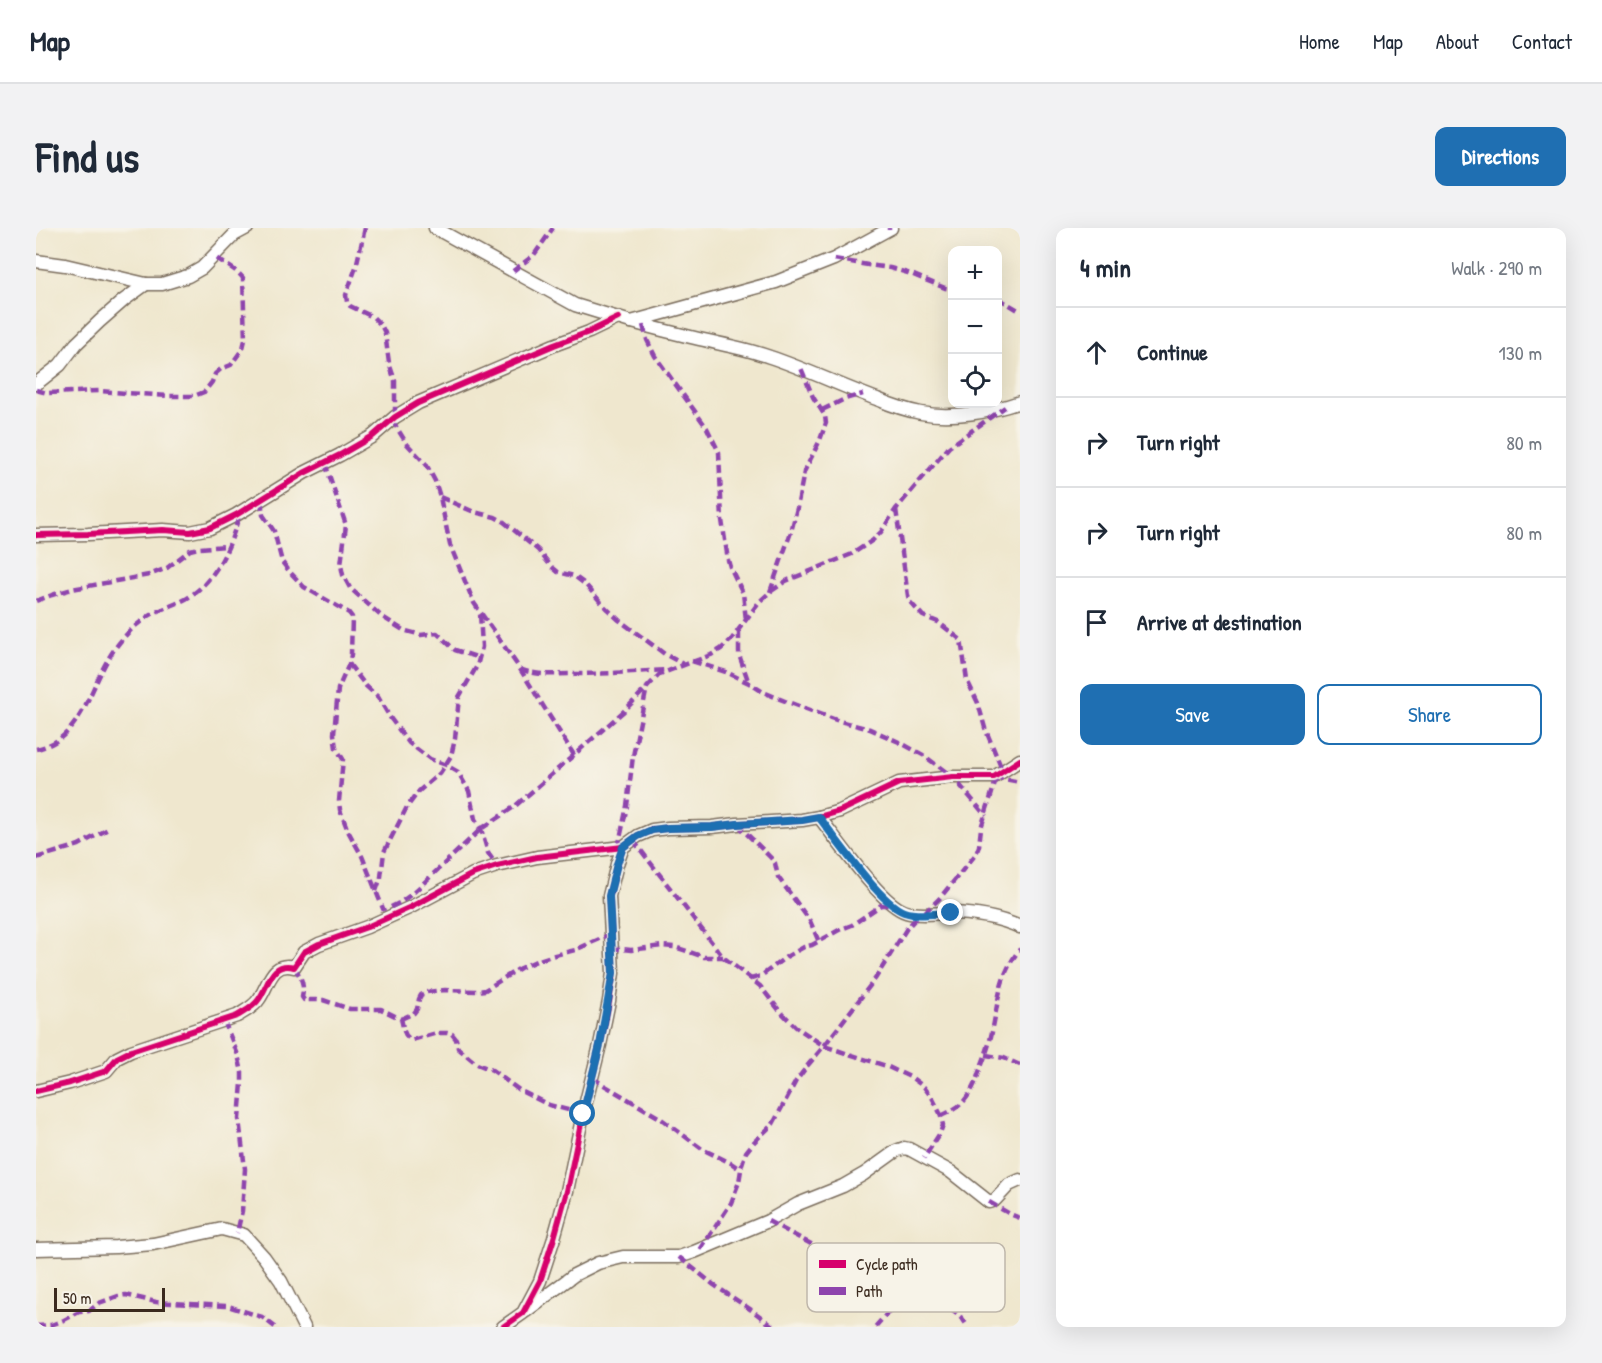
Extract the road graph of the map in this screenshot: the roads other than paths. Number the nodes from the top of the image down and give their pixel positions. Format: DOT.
graph roads {
  1 [pos="247,228"];
  2 [pos="435,228"];
  3 [pos="891,228"];
  4 [pos="36,261"];
  5 [pos="146,284"];
  6 [pos="618,318"];
  7 [pos="631,322"];
  8 [pos="36,384"];
  9 [pos="1020,402"];
  10 [pos="36,535"];
  11 [pos="1020,760"];
  12 [pos="819,817"];
  13 [pos="623,847"];
  14 [pos="1020,927"];
  15 [pos="36,1091"];
  16 [pos="1020,1180"];
  17 [pos="36,1249"];
  18 [pos="523,1313"];
  19 [pos="304,1327"];
  20 [pos="503,1327"];
  1 -- 5 [label="street"];
  2 -- 6 [label="street"];
  3 -- 7 [label="street"];
  4 -- 5 [label="street"];
  5 -- 8 [label="street"];
  6 -- 7 [label="street"];
  6 -- 10 [label="street"];
  7 -- 9 [label="street"];
  11 -- 12 [label="street"];
  12 -- 13 [label="street"];
  12 -- 14 [label="street"];
  13 -- 15 [label="street"];
  13 -- 18 [label="street"];
  16 -- 18 [label="street"];
  17 -- 19 [label="street"];
  18 -- 20 [label="street"];
}
